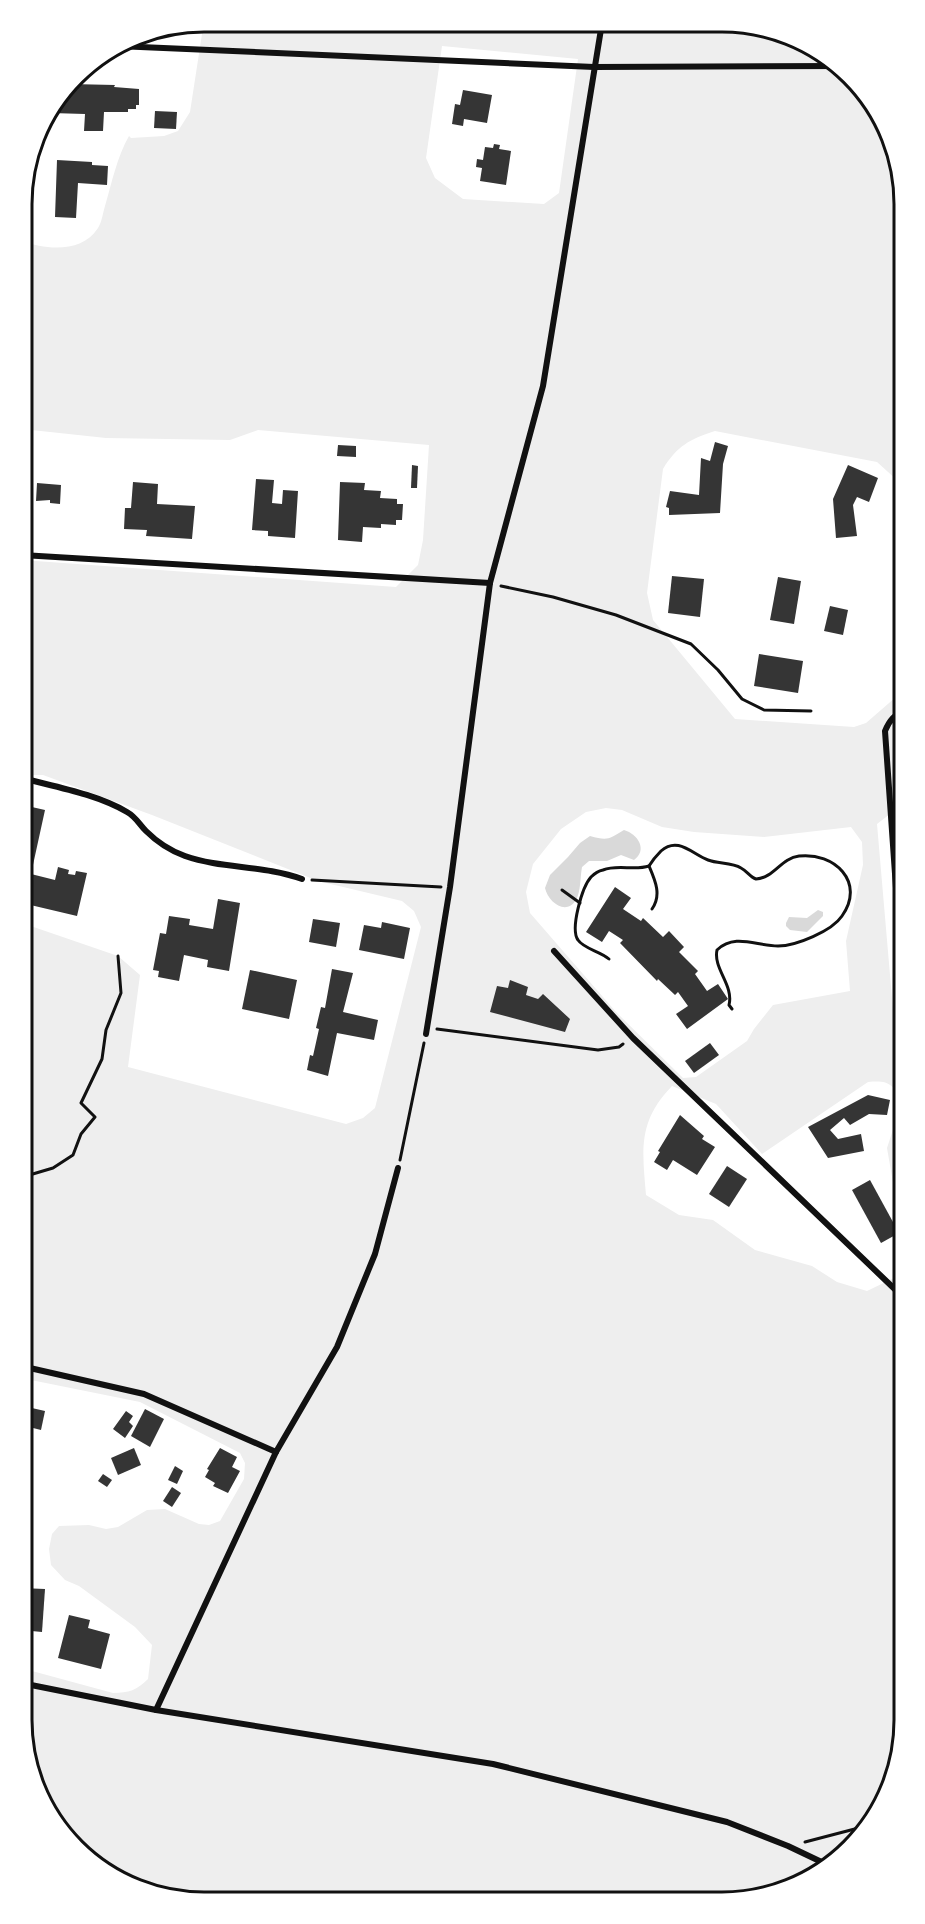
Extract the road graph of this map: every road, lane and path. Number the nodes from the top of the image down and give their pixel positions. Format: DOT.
graph roads {
  1 [pos="601,32"];
  2 [pos="134,47"];
  3 [pos="824,66"];
  4 [pos="594,67"];
  5 [pos="32,556"];
  6 [pos="490,583"];
  7 [pos="811,711"];
  8 [pos="894,717"];
  9 [pos="32,781"];
  10 [pos="894,853"];
  11 [pos="649,866"];
  12 [pos="302,879"];
  13 [pos="450,887"];
  14 [pos="562,890"];
  15 [pos="579,902"];
  16 [pos="652,909"];
  17 [pos="554,951"];
  18 [pos="118,956"];
  19 [pos="609,959"];
  20 [pos="732,1009"];
  21 [pos="426,1031"];
  22 [pos="633,1038"];
  23 [pos="398,1168"];
  24 [pos="32,1174"];
  25 [pos="893,1288"];
  26 [pos="32,1369"];
  27 [pos="276,1452"];
  28 [pos="32,1685"];
  29 [pos="156,1710"];
  30 [pos="854,1829"];
  31 [pos="788,1846"];
  32 [pos="820,1861"];
  1 -- 4 [label="street"];
  2 -- 4 [label="street"];
  3 -- 4 [label="street"];
  4 -- 6 [label="street"];
  5 -- 6 [label="street"];
  6 -- 7 [label="path"];
  6 -- 13 [label="street"];
  8 -- 10 [label="street"];
  9 -- 12 [label="street"];
  11 -- 15 [label="path"];
  11 -- 16 [label="path"];
  11 -- 20 [label="path"];
  12 -- 13 [label="path"];
  13 -- 21 [label="street"];
  14 -- 15 [label="path"];
  15 -- 19 [label="path"];
  17 -- 22 [label="street"];
  18 -- 24 [label="path"];
  21 -- 22 [label="path"];
  21 -- 23 [label="path"];
  22 -- 25 [label="street"];
  23 -- 27 [label="street"];
  26 -- 27 [label="street"];
  27 -- 29 [label="street"];
  28 -- 29 [label="street"];
  29 -- 31 [label="street"];
  30 -- 31 [label="path"];
  31 -- 32 [label="street"];
}
